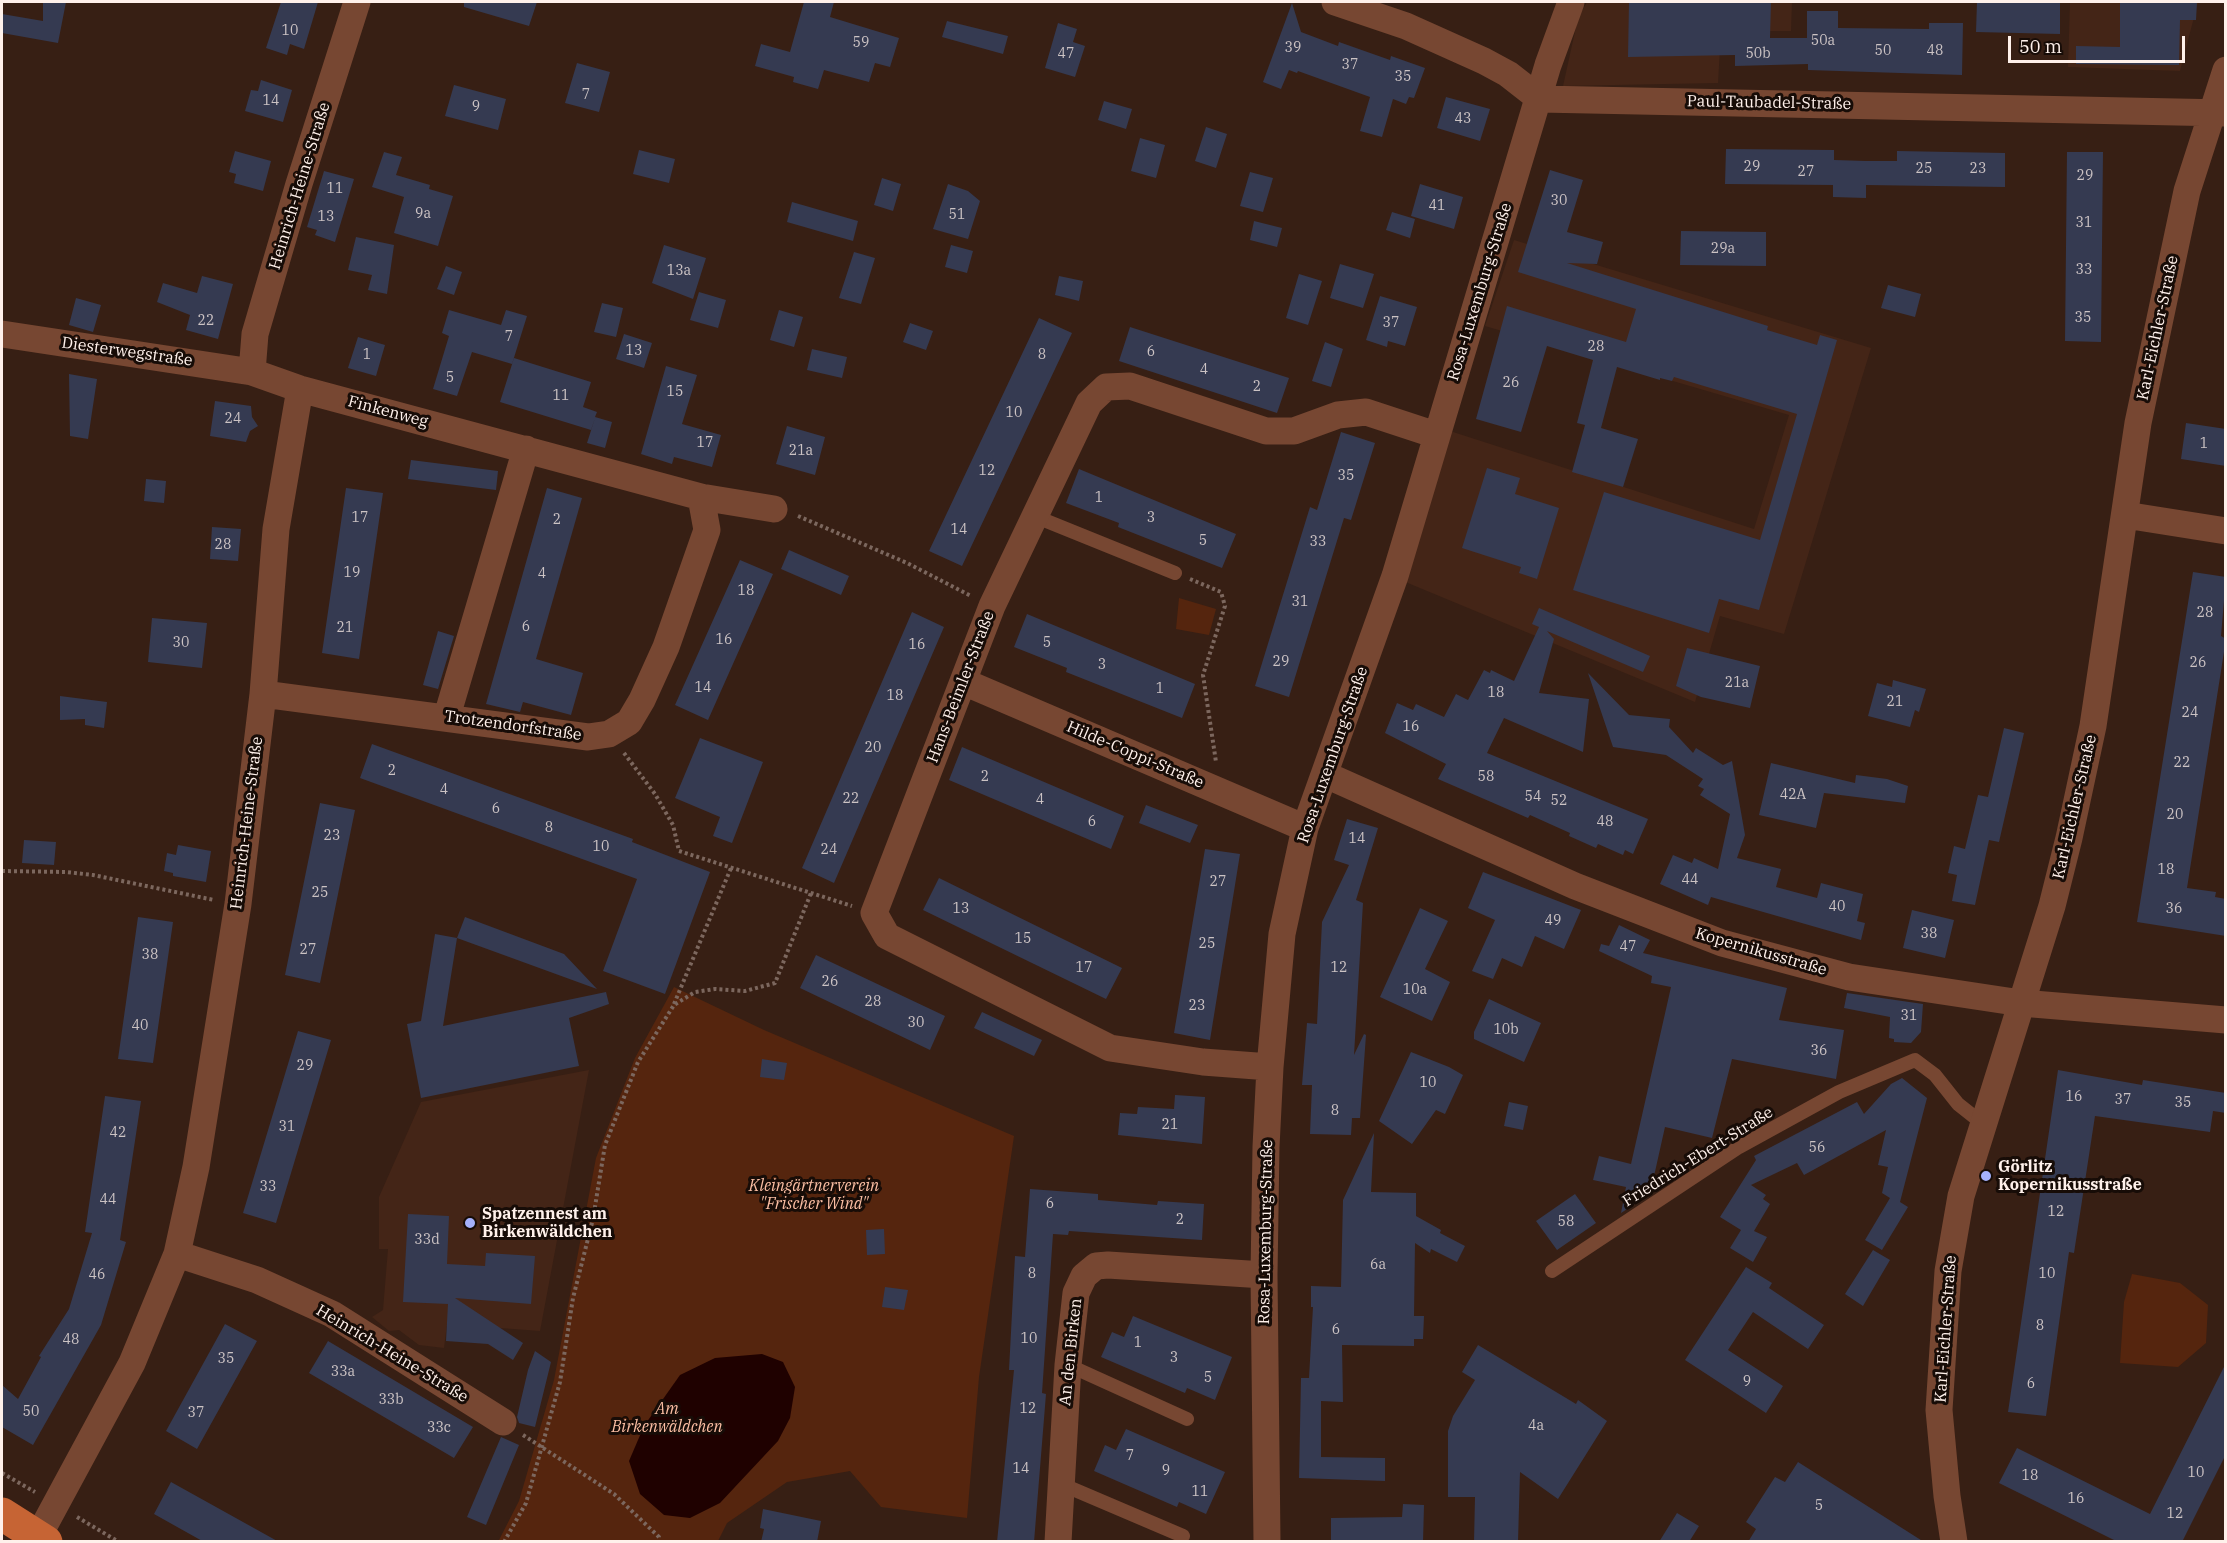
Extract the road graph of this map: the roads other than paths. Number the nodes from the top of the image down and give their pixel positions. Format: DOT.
graph roads {
  1 [pos="357,2"];
  2 [pos="1340,2"];
  3 [pos="1571,2"];
  4 [pos="2226,70"];
  5 [pos="1540,99"];
  6 [pos="2218,112"];
  7 [pos="2,334"];
  8 [pos="252,372"];
  9 [pos="300,388"];
  10 [pos="1436,435"];
  11 [pos="526,449"];
  12 [pos="701,497"];
  13 [pos="774,508"];
  14 [pos="2125,515"];
  15 [pos="1034,516"];
  16 [pos="2226,531"];
  17 [pos="1175,573"];
  18 [pos="964,682"];
  19 [pos="262,694"];
  20 [pos="447,716"];
  21 [pos="1326,774"];
  22 [pos="1305,828"];
  23 [pos="2021,1003"];
  24 [pos="2226,1020"];
  25 [pos="1270,1067"];
  26 [pos="1982,1123"];
  27 [pos="177,1254"];
  28 [pos="1552,1271"];
  29 [pos="1264,1275"];
  30 [pos="1068,1365"];
  31 [pos="1187,1419"];
  32 [pos="503,1422"];
  33 [pos="1061,1484"];
  34 [pos="2,1514"];
  35 [pos="1183,1536"];
  36 [pos="42,1539"];
  37 [pos="1058,1542"];
  38 [pos="1267,1542"];
  39 [pos="1954,1542"];
  1 -- 8 [label="street, Heinrich-Heine-Straße"];
  2 -- 5 [label="street"];
  3 -- 5 [label="street, Rosa-Luxemburg-Straße"];
  4 -- 6 [label="street, Karl-Eichler-Straße"];
  5 -- 6 [label="street, Paul-Taubadel-Straße"];
  5 -- 10 [label="street, Rosa-Luxemburg-Straße"];
  6 -- 14 [label="street, Karl-Eichler-Straße"];
  7 -- 8 [label="street, Diesterwegstraße"];
  8 -- 9 [label="street, Finkenweg"];
  9 -- 11 [label="street, Finkenweg"];
  9 -- 19 [label="street, Heinrich-Heine-Straße"];
  10 -- 15 [label="street, Hans-Beimler-Straße"];
  10 -- 21 [label="street, Rosa-Luxemburg-Straße"];
  11 -- 12 [label="street, Finkenweg"];
  11 -- 20 [label="street"];
  12 -- 13 [label="street, Finkenweg"];
  12 -- 20 [label="street, Trotzendorfstraße"];
  14 -- 16 [label="street"];
  14 -- 23 [label="street, Karl-Eichler-Straße"];
  15 -- 17 [label="lane"];
  15 -- 18 [label="street, Hans-Beimler-Straße"];
  18 -- 22 [label="street, Hilde-Coppi-Straße"];
  18 -- 25 [label="street, Hans-Beimler-Straße"];
  19 -- 20 [label="street, Trotzendorfstraße"];
  19 -- 27 [label="street, Heinrich-Heine-Straße"];
  21 -- 22 [label="street, Rosa-Luxemburg-Straße"];
  21 -- 23 [label="street, Kopernikusstraße"];
  22 -- 25 [label="street, Rosa-Luxemburg-Straße"];
  23 -- 24 [label="street, Kopernikusstraße"];
  23 -- 26 [label="street, Karl-Eichler-Straße"];
  25 -- 29 [label="street, Rosa-Luxemburg-Straße"];
  26 -- 28 [label="lane, Friedrich-Ebert-Straße"];
  26 -- 39 [label="street, Karl-Eichler-Straße"];
  27 -- 32 [label="street, Heinrich-Heine-Straße"];
  27 -- 36 [label="street, Heinrich-Heine-Straße"];
  29 -- 30 [label="street, An den Birken"];
  29 -- 38 [label="street, Rosa-Luxemburg-Straße"];
  30 -- 31 [label="lane"];
  30 -- 33 [label="street, An den Birken"];
  33 -- 35 [label="lane"];
  33 -- 37 [label="street, An den Birken"];
  34 -- 36 [label="main road"];
}
